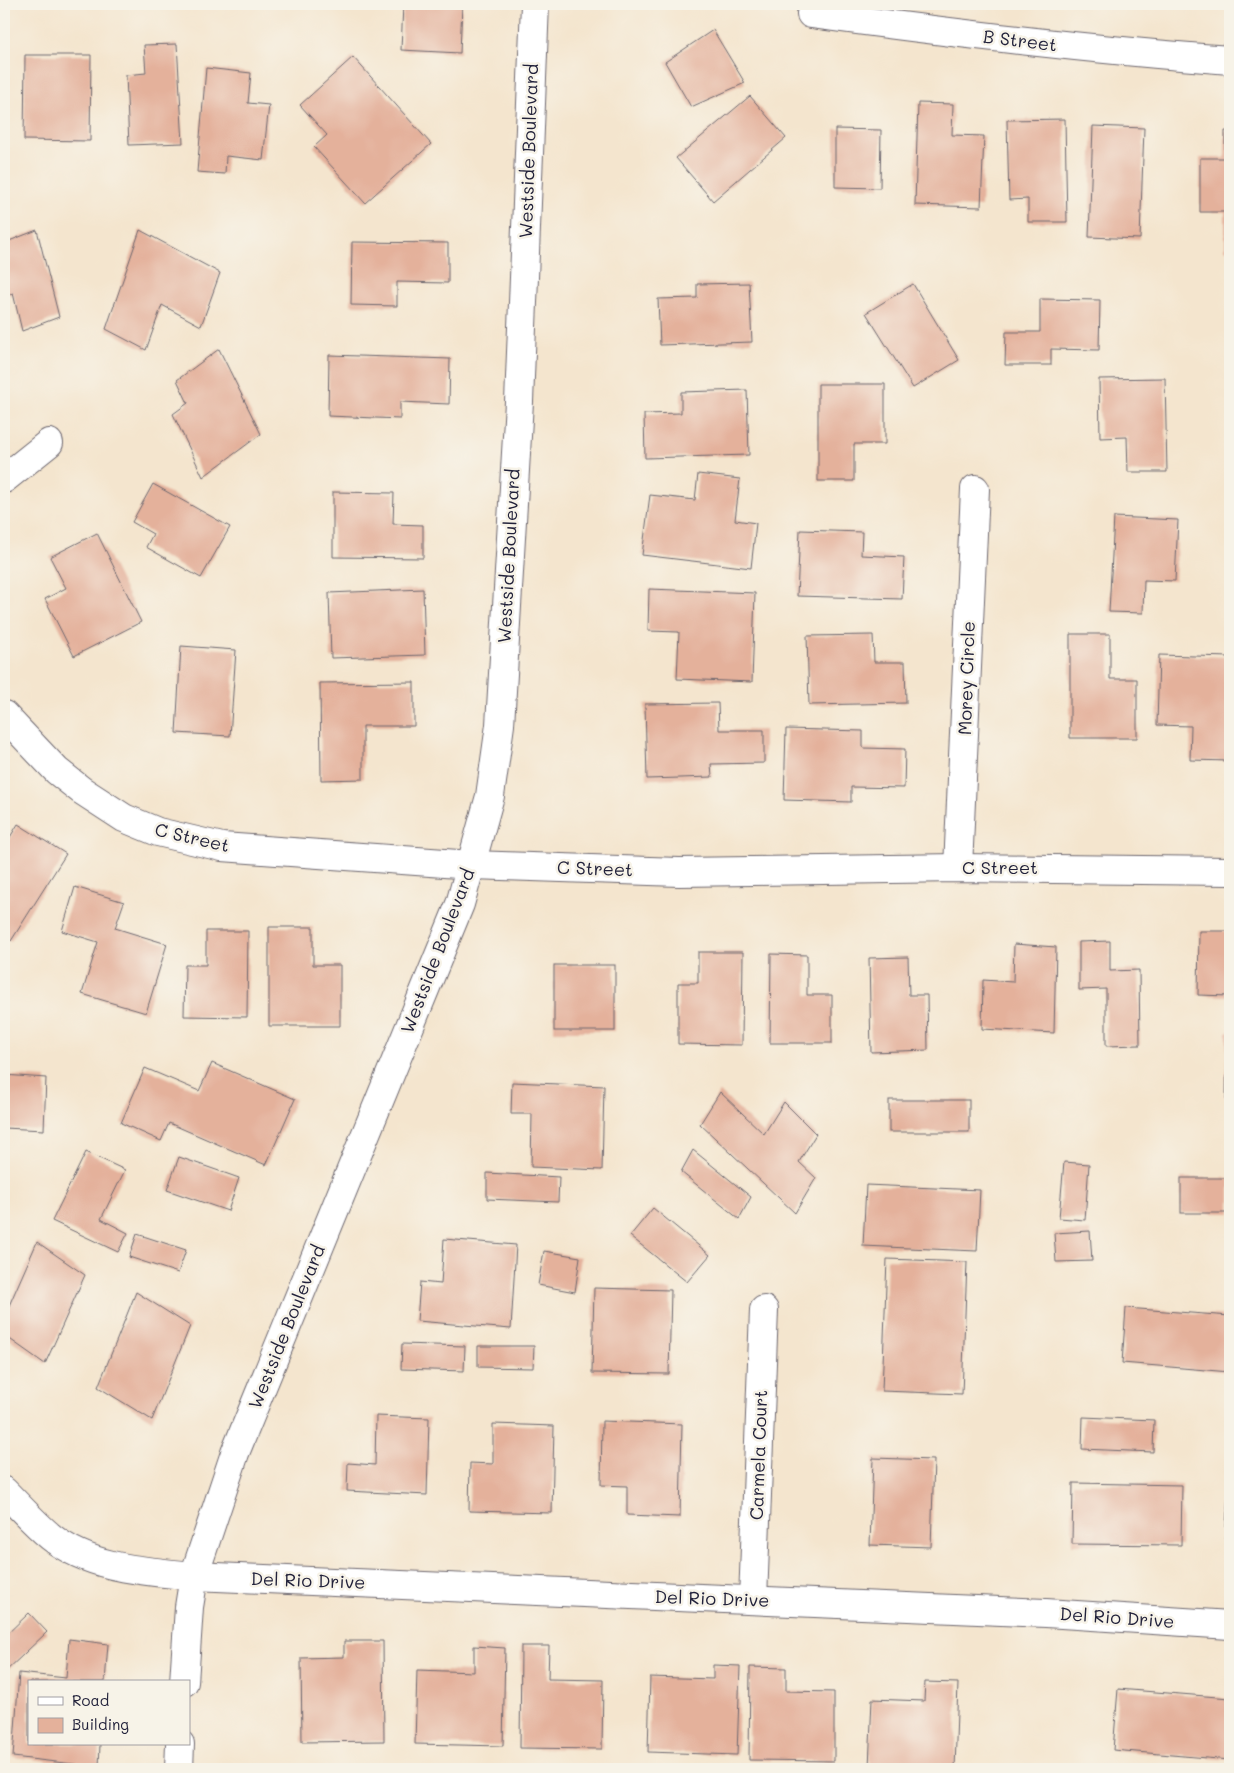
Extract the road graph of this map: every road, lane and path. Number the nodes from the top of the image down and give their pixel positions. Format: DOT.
graph roads {
  1 [pos="535,4"];
  2 [pos="811,14"];
  3 [pos="1230,60"];
  4 [pos="49,443"];
  5 [pos="4,479"];
  6 [pos="975,489"];
  7 [pos="5,719"];
  8 [pos="472,865"];
  9 [pos="958,868"];
  10 [pos="1230,871"];
  11 [pos="764,1310"];
  12 [pos="4,1491"];
  13 [pos="194,1576"];
  14 [pos="753,1600"];
  15 [pos="1230,1625"];
  16 [pos="184,1680"];
  17 [pos="180,1746"];
  18 [pos="179,1769"];
  1 -- 8 [label="street, Westside Boulevard"];
  2 -- 3 [label="street, B Street"];
  4 -- 5 [label="street"];
  6 -- 9 [label="street, Morey Circle"];
  7 -- 8 [label="street, C Street"];
  8 -- 9 [label="street, C Street"];
  8 -- 13 [label="street, Westside Boulevard"];
  9 -- 10 [label="street, C Street"];
  11 -- 14 [label="street, Carmela Court"];
  12 -- 13 [label="street, Del Rio Drive"];
  13 -- 14 [label="street, Del Rio Drive"];
  13 -- 16 [label="street, Westside Boulevard"];
  14 -- 15 [label="street, Del Rio Drive"];
  17 -- 18 [label="street"];
}
